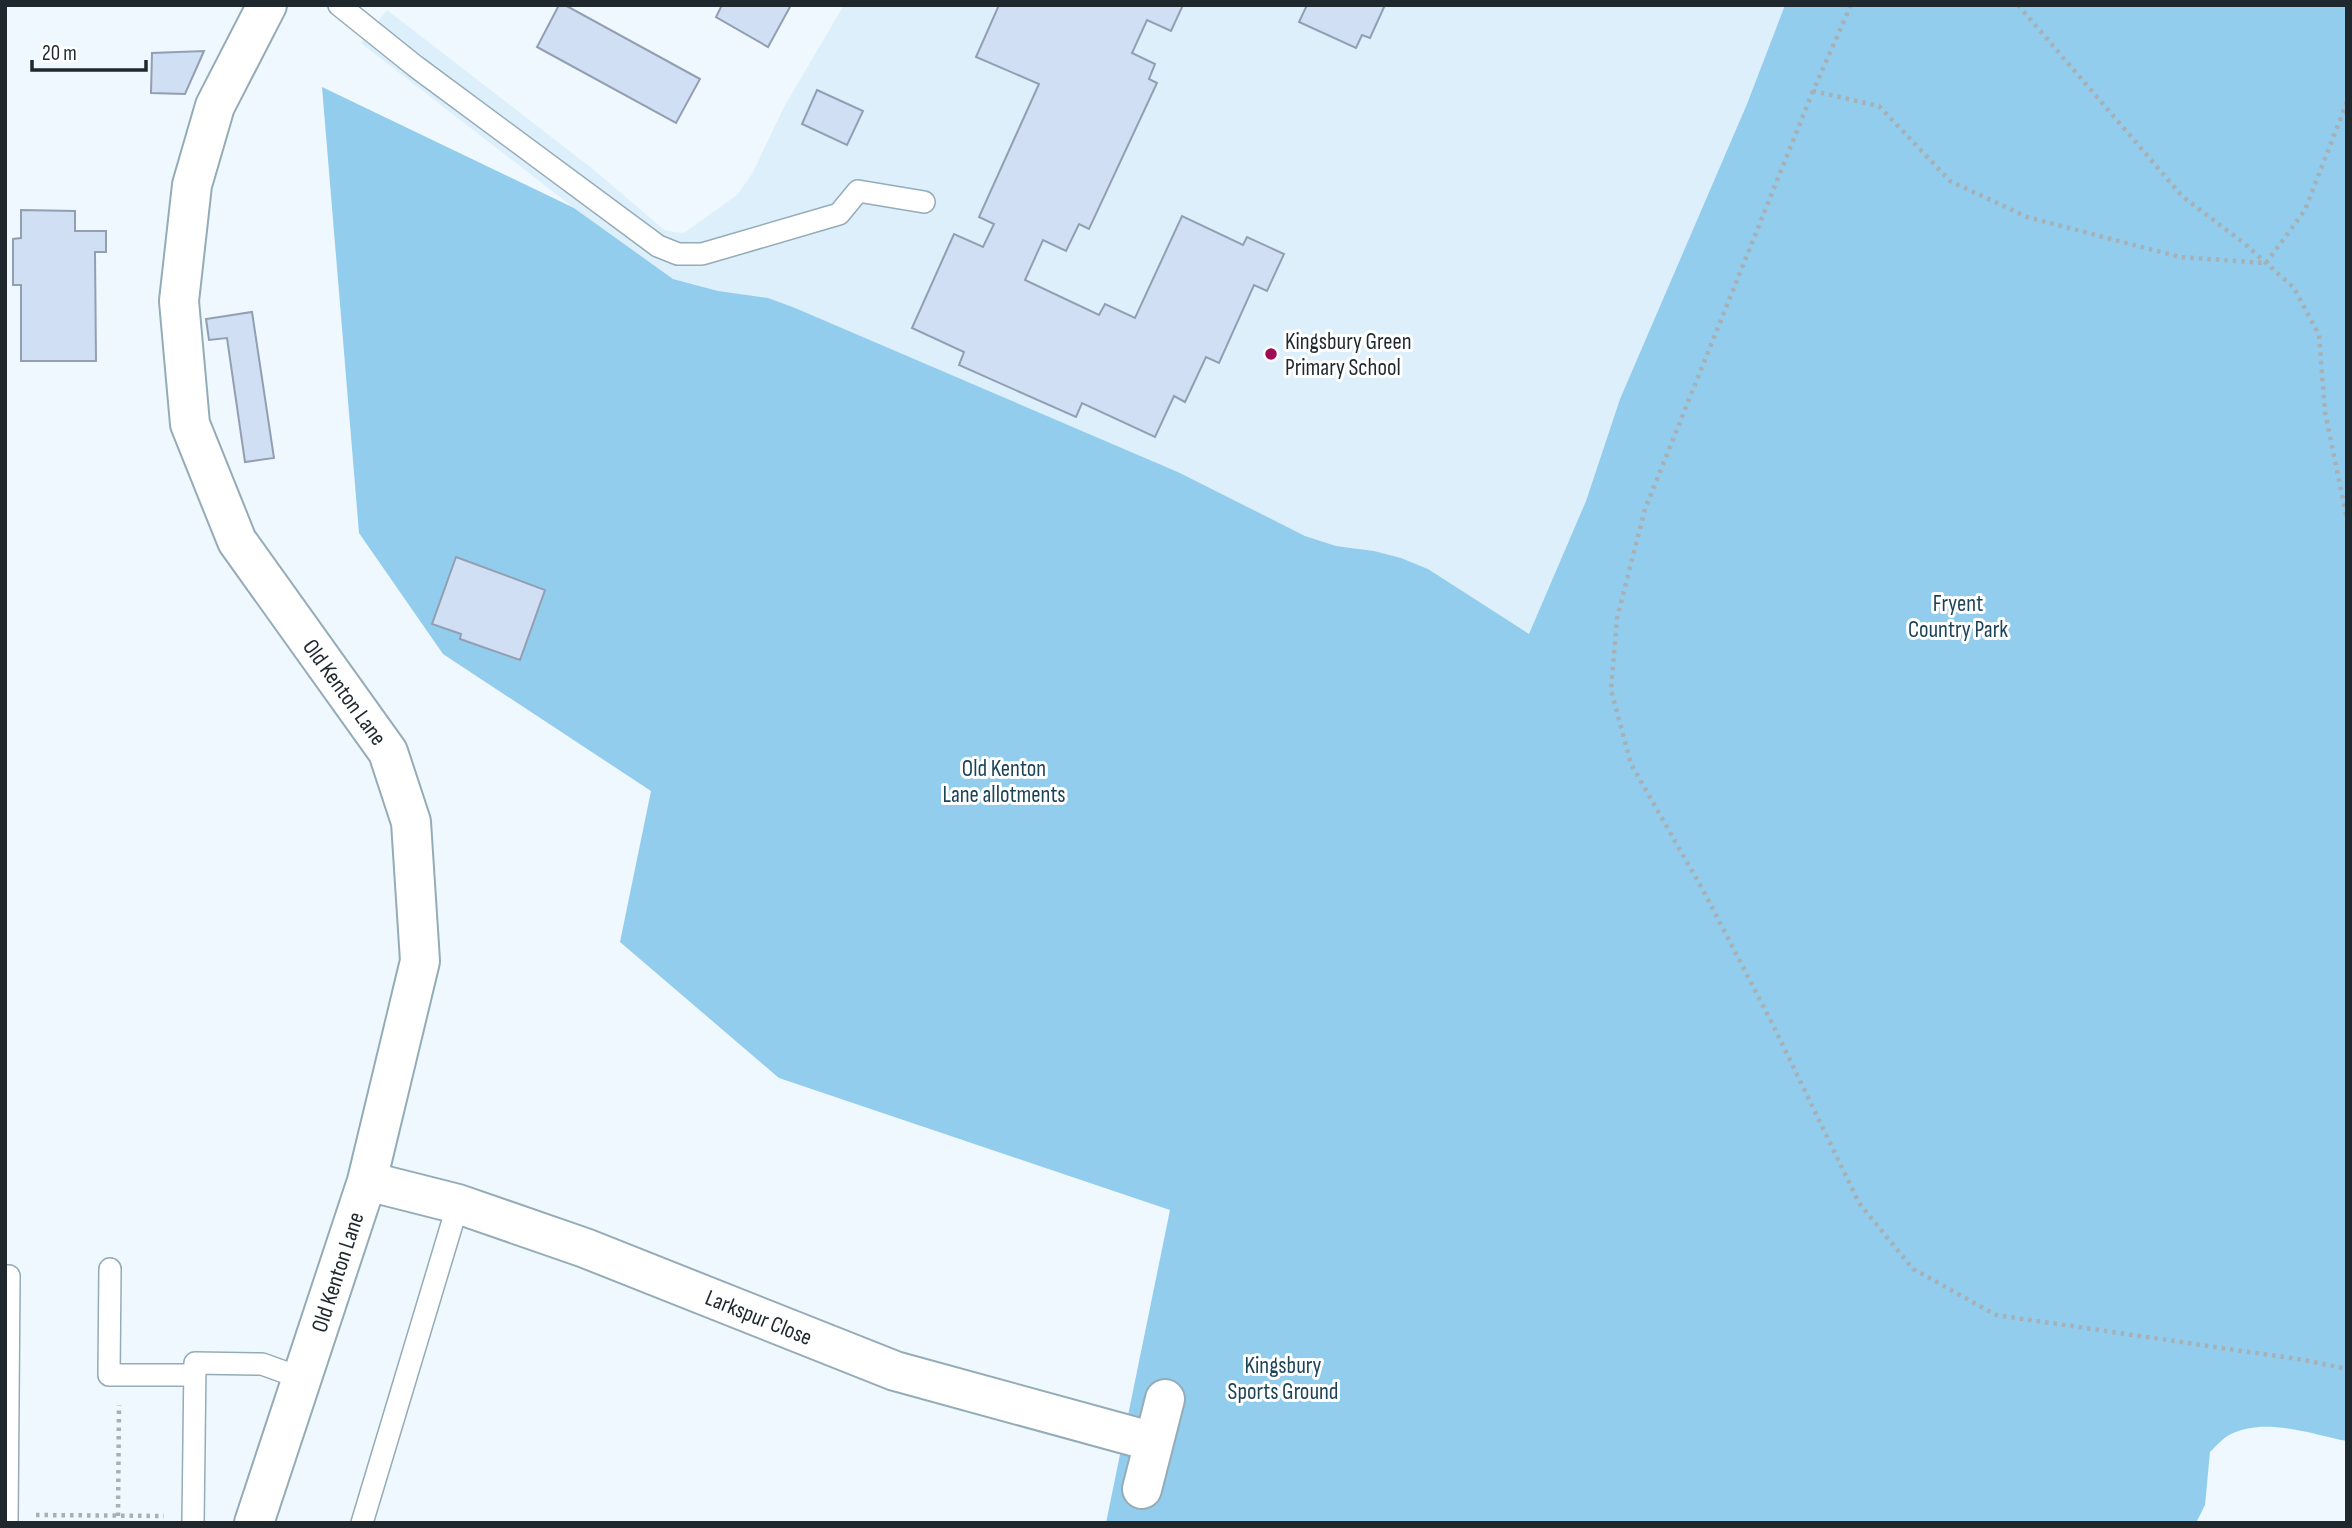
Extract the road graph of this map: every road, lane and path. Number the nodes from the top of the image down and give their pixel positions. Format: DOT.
graph roads {
  1 [pos="267,5"];
  2 [pos="339,5"];
  3 [pos="1851,5"];
  4 [pos="2018,5"];
  5 [pos="1813,91"];
  6 [pos="2347,102"];
  7 [pos="924,202"];
  8 [pos="2266,263"];
  9 [pos="2347,519"];
  10 [pos="367,1181"];
  11 [pos="458,1204"];
  12 [pos="110,1269"];
  13 [pos="5,1276"];
  14 [pos="2347,1369"];
  15 [pos="119,1375"];
  16 [pos="195,1375"];
  17 [pos="301,1378"];
  18 [pos="1165,1399"];
  19 [pos="1154,1442"];
  20 [pos="1142,1489"];
  21 [pos="118,1516"];
  22 [pos="7,1518"];
  23 [pos="193,1520"];
  24 [pos="254,1523"];
  25 [pos="362,1523"];
  1 -- 10 [label="street, Old Kenton Lane"];
  2 -- 7 [label="lane"];
  3 -- 5 [label="path"];
  4 -- 8 [label="path"];
  5 -- 8 [label="path"];
  5 -- 14 [label="path"];
  6 -- 8 [label="path"];
  8 -- 9 [label="path"];
  10 -- 11 [label="street, Larkspur Close"];
  10 -- 17 [label="street, Old Kenton Lane"];
  11 -- 19 [label="street, Larkspur Close"];
  11 -- 25 [label="lane"];
  12 -- 15 [label="lane"];
  13 -- 22 [label="lane"];
  15 -- 16 [label="lane"];
  15 -- 21 [label="path"];
  16 -- 17 [label="lane"];
  16 -- 23 [label="lane"];
  17 -- 24 [label="street, Old Kenton Lane"];
  18 -- 19 [label="street"];
  19 -- 20 [label="street"];
  21 -- 22 [label="path"];
  21 -- 23 [label="path"];
}
